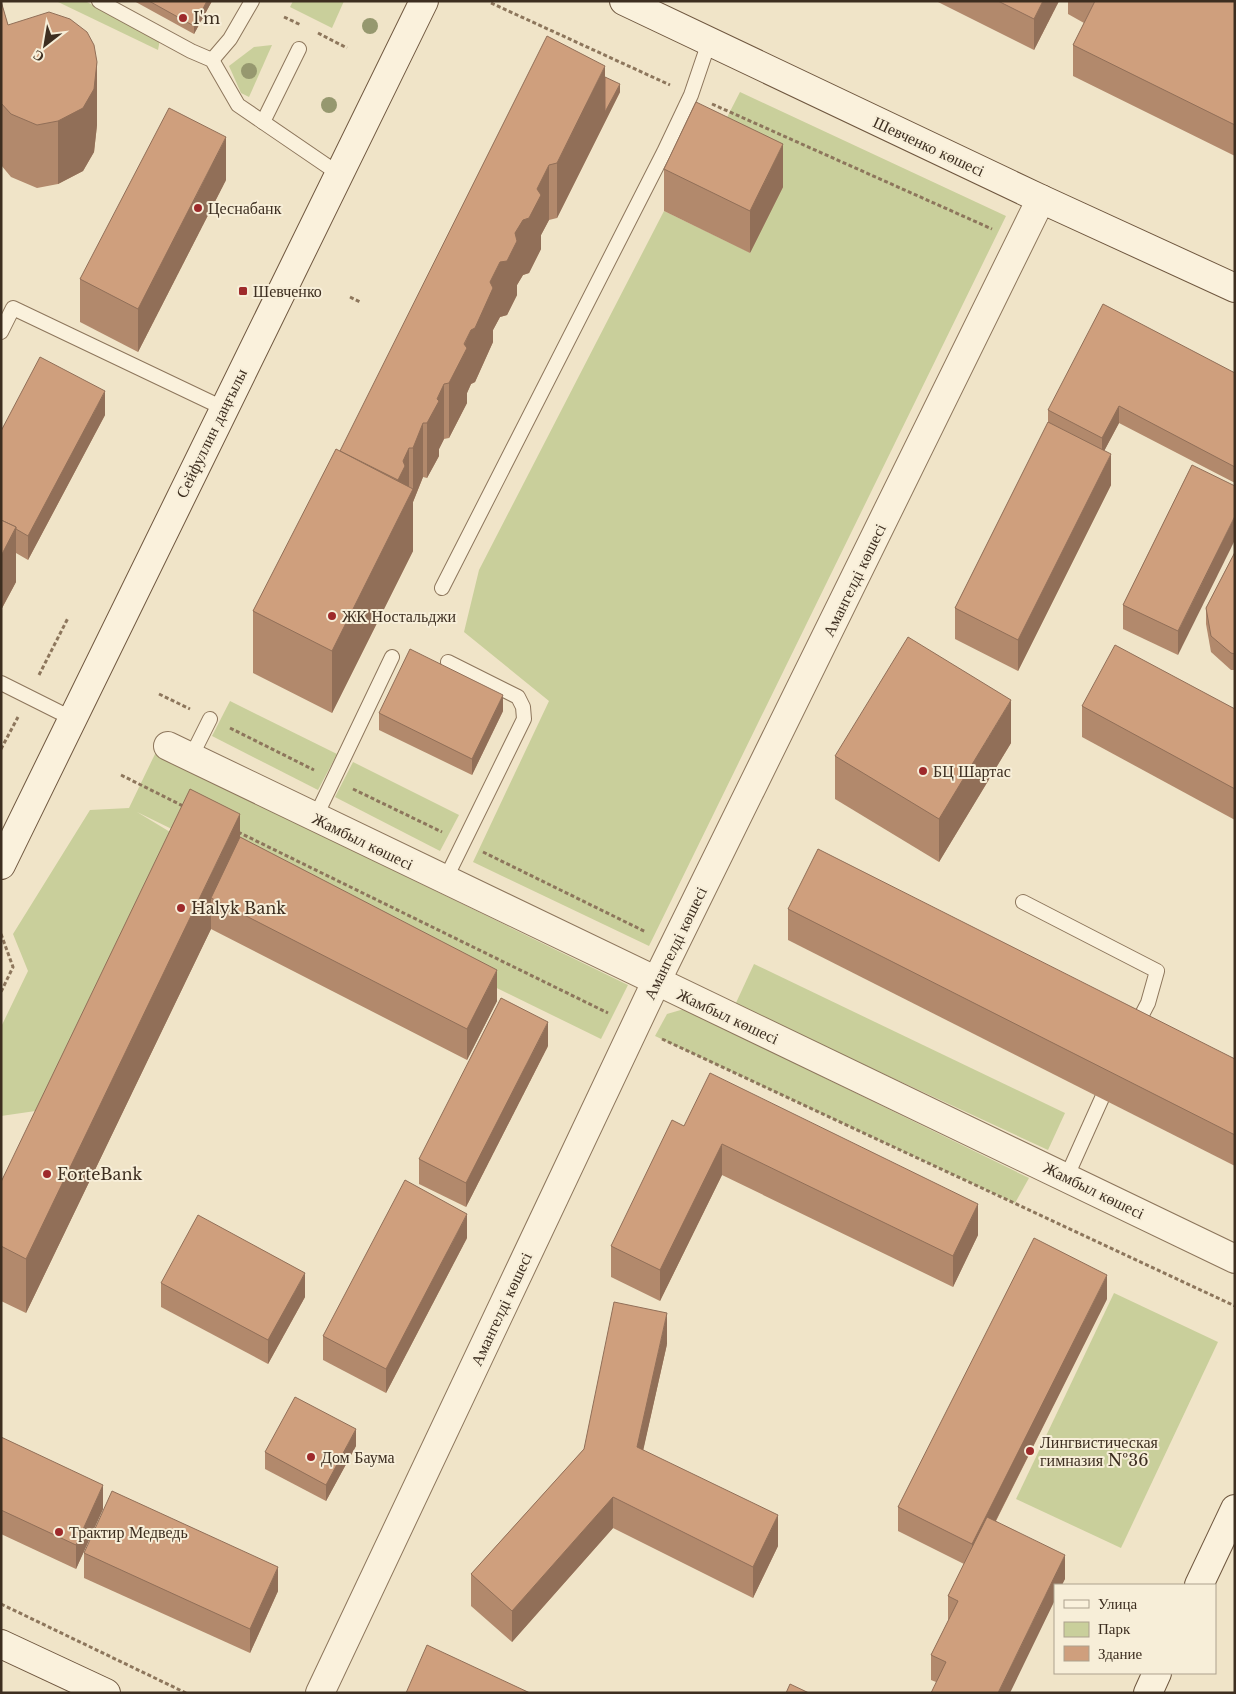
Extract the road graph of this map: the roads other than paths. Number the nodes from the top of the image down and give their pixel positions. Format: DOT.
graph roads {
  1 [pos="99,1"];
  2 [pos="252,1"];
  3 [pos="424,1"];
  4 [pos="624,1"];
  5 [pos="709,42"];
  6 [pos="299,49"];
  7 [pos="212,60"];
  8 [pos="688,101"];
  9 [pos="694,119"];
  10 [pos="263,122"];
  11 [pos="339,174"];
  12 [pos="1041,199"];
  13 [pos="1235,288"];
  14 [pos="7,305"];
  15 [pos="1,332"];
  16 [pos="223,408"];
  17 [pos="442,588"];
  18 [pos="392,657"];
  19 [pos="448,662"];
  20 [pos="1,683"];
  21 [pos="72,719"];
  22 [pos="210,719"];
  23 [pos="180,752"];
  24 [pos="315,818"];
  25 [pos="1,865"];
  26 [pos="445,880"];
  27 [pos="1023,902"];
  28 [pos="656,982"];
  29 [pos="1130,1037"];
  30 [pos="1102,1098"];
  31 [pos="1067,1176"];
  32 [pos="1235,1259"];
  33 [pos="1235,1509"];
  34 [pos="1199,1584"];
  35 [pos="1,1644"];
  36 [pos="1157,1674"];
  37 [pos="106,1693"];
  38 [pos="320,1693"];
  39 [pos="1148,1693"];
  1 -- 7 [label="lane"];
  2 -- 7 [label="lane"];
  3 -- 11 [label="street, Сейфуллин даңғылы"];
  4 -- 5 [label="street, Шевченко көшесі"];
  5 -- 8 [label="lane"];
  5 -- 12 [label="street, Шевченко көшесі"];
  6 -- 10 [label="lane"];
  7 -- 10 [label="lane"];
  8 -- 9 [label="lane"];
  8 -- 17 [label="lane"];
  10 -- 11 [label="lane"];
  11 -- 16 [label="street, Сейфуллин даңғылы"];
  12 -- 13 [label="street, Шевченко көшесі"];
  12 -- 28 [label="street, Амангелді көшесі"];
  14 -- 15 [label="lane"];
  14 -- 16 [label="lane"];
  16 -- 21 [label="street, Сейфуллин даңғылы"];
  18 -- 24 [label="lane"];
  19 -- 26 [label="lane"];
  20 -- 21 [label="lane"];
  21 -- 25 [label="street, Сейфуллин даңғылы"];
  22 -- 23 [label="lane"];
  23 -- 24 [label="street, Жамбыл көшесі"];
  24 -- 26 [label="street, Жамбыл көшесі"];
  26 -- 28 [label="street, Жамбыл көшесі"];
  27 -- 29 [label="lane"];
  28 -- 31 [label="street, Жамбыл көшесі"];
  28 -- 38 [label="street, Амангелді көшесі"];
  30 -- 31 [label="lane"];
  31 -- 32 [label="street, Жамбыл көшесі"];
  33 -- 34 [label="street"];
  35 -- 37 [label="street"];
  36 -- 39 [label="street"];
}
